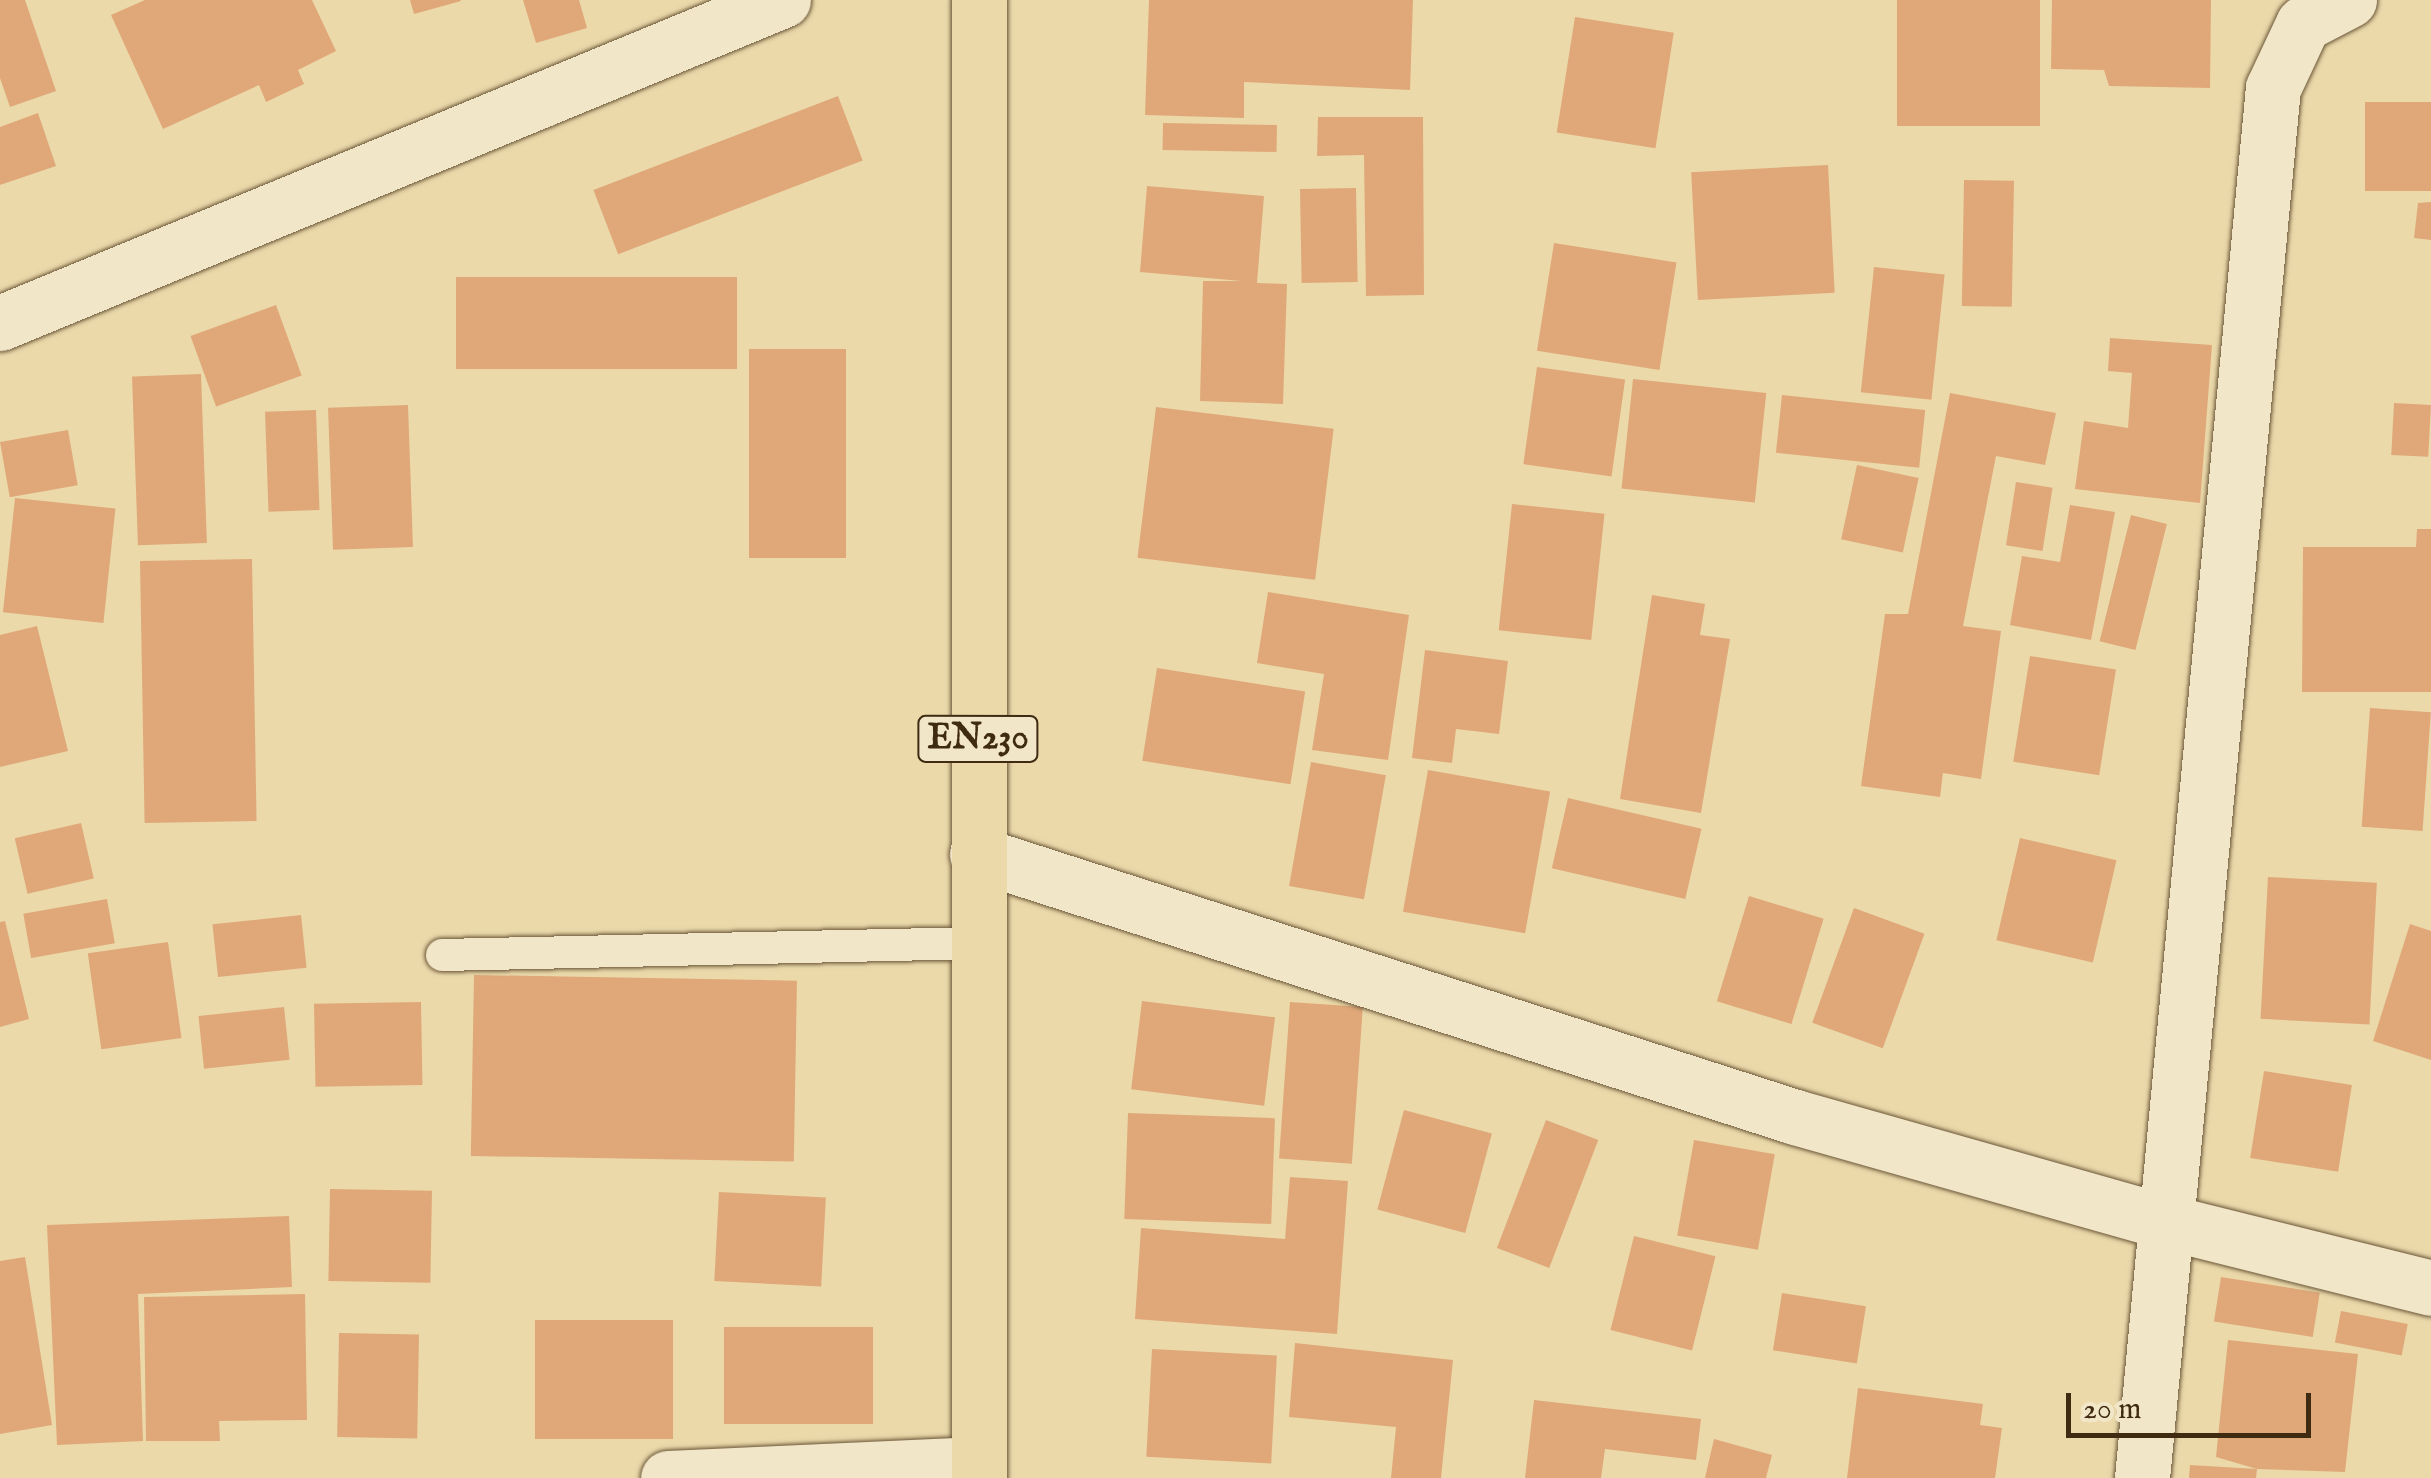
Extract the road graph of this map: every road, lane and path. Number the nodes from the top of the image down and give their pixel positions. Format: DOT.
graph roads {
  1 [pos="784,0"];
  2 [pos="979,0"];
  3 [pos="2349,0"];
  4 [pos="0,323"];
  5 [pos="978,854"];
  6 [pos="977,943"];
  7 [pos="442,955"];
  8 [pos="2167,1222"];
  9 [pos="2431,1288"];
  10 [pos="979,1471"];
  11 [pos="668,1478"];
  12 [pos="2142,1478"];
  1 -- 4 [label="street"];
  2 -- 5 [label="main road, EN230"];
  3 -- 8 [label="street"];
  5 -- 6 [label="main road, EN230"];
  5 -- 8 [label="street"];
  6 -- 7 [label="lane"];
  6 -- 10 [label="main road, EN230"];
  8 -- 9 [label="street"];
  8 -- 12 [label="street"];
  10 -- 11 [label="street"];
}
